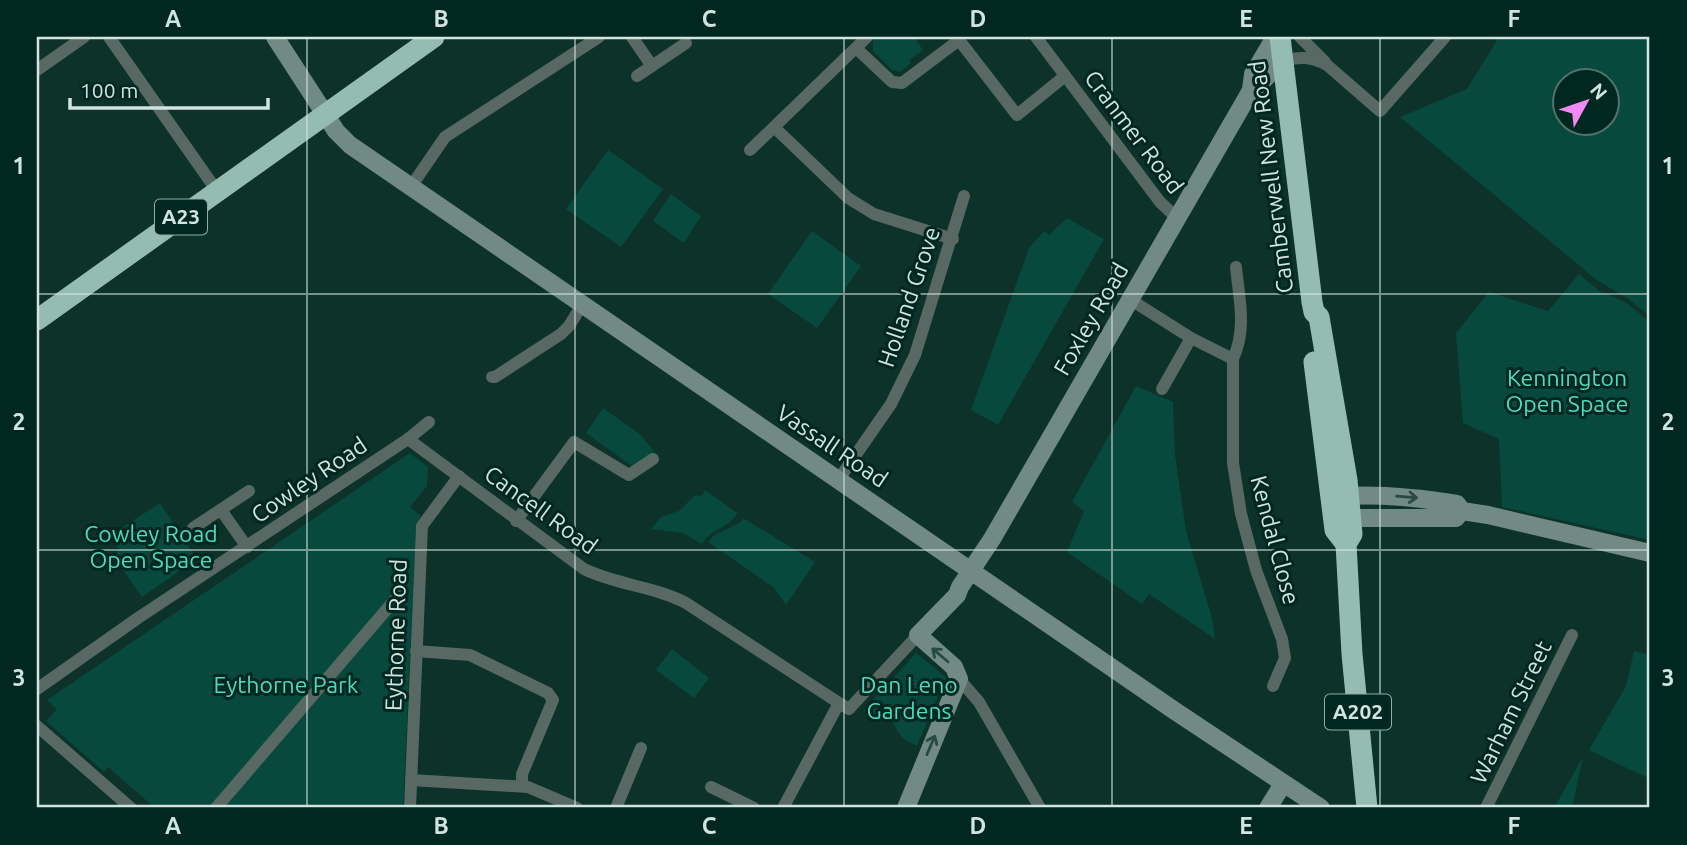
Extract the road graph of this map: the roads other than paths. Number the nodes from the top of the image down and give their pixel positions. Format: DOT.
graph roads {
  1 [pos="84,37"];
  2 [pos="109,37"];
  3 [pos="275,37"];
  4 [pos="434,37"];
  5 [pos="599,37"];
  6 [pos="632,37"];
  7 [pos="867,37"];
  8 [pos="1036,37"];
  9 [pos="1278,37"];
  10 [pos="1300,37"];
  11 [pos="1446,37"];
  12 [pos="686,43"];
  13 [pos="856,48"];
  14 [pos="1283,60"];
  15 [pos="1327,65"];
  16 [pos="652,66"];
  17 [pos="37,70"];
  18 [pos="637,76"];
  19 [pos="1065,76"];
  20 [pos="1251,90"];
  21 [pos="326,114"];
  22 [pos="774,127"];
  23 [pos="751,149"];
  24 [pos="410,188"];
  25 [pos="217,191"];
  26 [pos="964,195"];
  27 [pos="1176,217"];
  28 [pos="953,239"];
  29 [pos="1236,267"];
  30 [pos="1131,300"];
  31 [pos="582,305"];
  32 [pos="37,320"];
  33 [pos="1191,338"];
  34 [pos="1233,359"];
  35 [pos="492,377"];
  36 [pos="1161,389"];
  37 [pos="429,422"];
  38 [pos="408,439"];
  39 [pos="653,459"];
  40 [pos="459,476"];
  41 [pos="839,479"];
  42 [pos="249,491"];
  43 [pos="1343,508"];
  44 [pos="222,510"];
  45 [pos="516,521"];
  46 [pos="193,528"];
  47 [pos="247,547"];
  48 [pos="1650,553"];
  49 [pos="967,578"];
  50 [pos="399,595"];
  51 [pos="918,635"];
  52 [pos="1572,635"];
  53 [pos="416,651"];
  54 [pos="959,679"];
  55 [pos="1273,686"];
  56 [pos="37,689"];
  57 [pos="839,703"];
  58 [pos="37,726"];
  59 [pos="641,748"];
  60 [pos="411,780"];
  61 [pos="1283,784"];
  62 [pos="522,786"];
  63 [pos="711,787"];
  64 [pos="551,803"];
  65 [pos="131,808"];
  66 [pos="216,808"];
  67 [pos="410,808"];
  68 [pos="577,808"];
  69 [pos="616,808"];
  70 [pos="754,808"];
  71 [pos="783,808"];
  72 [pos="906,808"];
  73 [pos="1040,808"];
  74 [pos="1268,808"];
  75 [pos="1321,808"];
  76 [pos="1367,808"];
  77 [pos="1486,808"];
  1 -- 17 [label="street"];
  2 -- 25 [label="street"];
  3 -- 21 [label="street, Vassall Road"];
  4 -- 21 [label="highway, A23"];
  5 -- 24 [label="street"];
  6 -- 16 [label="street"];
  7 -- 13 [label="street"];
  8 -- 19 [label="street, Cranmer Road"];
  9 -- 14 [label="highway, Camberwell New Road / A202"];
  9 -- 20 [label="street, Foxley Road"];
  10 -- 15 [label="street"];
  11 -- 15 [label="street"];
  12 -- 16 [label="street"];
  13 -- 19 [label="street"];
  13 -- 22 [label="street"];
  14 -- 15 [label="street"];
  14 -- 20 [label="street, Foxley Road"];
  14 -- 43 [label="highway, Camberwell New Road / A202"];
  16 -- 18 [label="street"];
  19 -- 27 [label="street, Cranmer Road"];
  20 -- 27 [label="street, Foxley Road"];
  21 -- 24 [label="street, Vassall Road"];
  21 -- 25 [label="highway, A23"];
  22 -- 23 [label="street"];
  22 -- 28 [label="street"];
  24 -- 31 [label="street, Vassall Road"];
  25 -- 32 [label="highway, A23"];
  26 -- 28 [label="street, Holland Grove"];
  27 -- 30 [label="street, Foxley Road"];
  28 -- 41 [label="street, Holland Grove"];
  29 -- 34 [label="street, Kendal Close"];
  30 -- 33 [label="street"];
  30 -- 49 [label="street, Foxley Road"];
  31 -- 35 [label="street"];
  31 -- 41 [label="street, Vassall Road"];
  33 -- 34 [label="street"];
  33 -- 36 [label="street"];
  34 -- 55 [label="street, Kendal Close"];
  37 -- 38 [label="street, Cowley Road"];
  38 -- 40 [label="street, Cancell Road"];
  38 -- 47 [label="street, Cowley Road"];
  39 -- 45 [label="street"];
  40 -- 45 [label="street, Cancell Road"];
  40 -- 53 [label="street, Eythorne Road"];
  41 -- 49 [label="street, Vassall Road"];
  42 -- 44 [label="street"];
  43 -- 48 [label="street"];
  43 -- 76 [label="highway, Camberwell New Road / A202"];
  44 -- 46 [label="street"];
  44 -- 47 [label="street"];
  45 -- 57 [label="street, Cancell Road"];
  47 -- 56 [label="street, Cowley Road"];
  49 -- 51 [label="street, Foxley Road"];
  49 -- 61 [label="street, Vassall Road"];
  50 -- 66 [label="street"];
  54 -- 51 [label="street, one-way"];
  51 -- 57 [label="street"];
  52 -- 77 [label="street, Warham Street"];
  53 -- 60 [label="street, Eythorne Road"];
  53 -- 62 [label="street"];
  72 -- 54 [label="street, one-way"];
  54 -- 73 [label="street"];
  57 -- 71 [label="street"];
  58 -- 65 [label="street"];
  59 -- 69 [label="street"];
  60 -- 62 [label="street"];
  60 -- 67 [label="street, Eythorne Road"];
  61 -- 74 [label="street"];
  61 -- 75 [label="street, Vassall Road"];
  62 -- 64 [label="street"];
  63 -- 70 [label="street"];
  64 -- 68 [label="street"];
}
